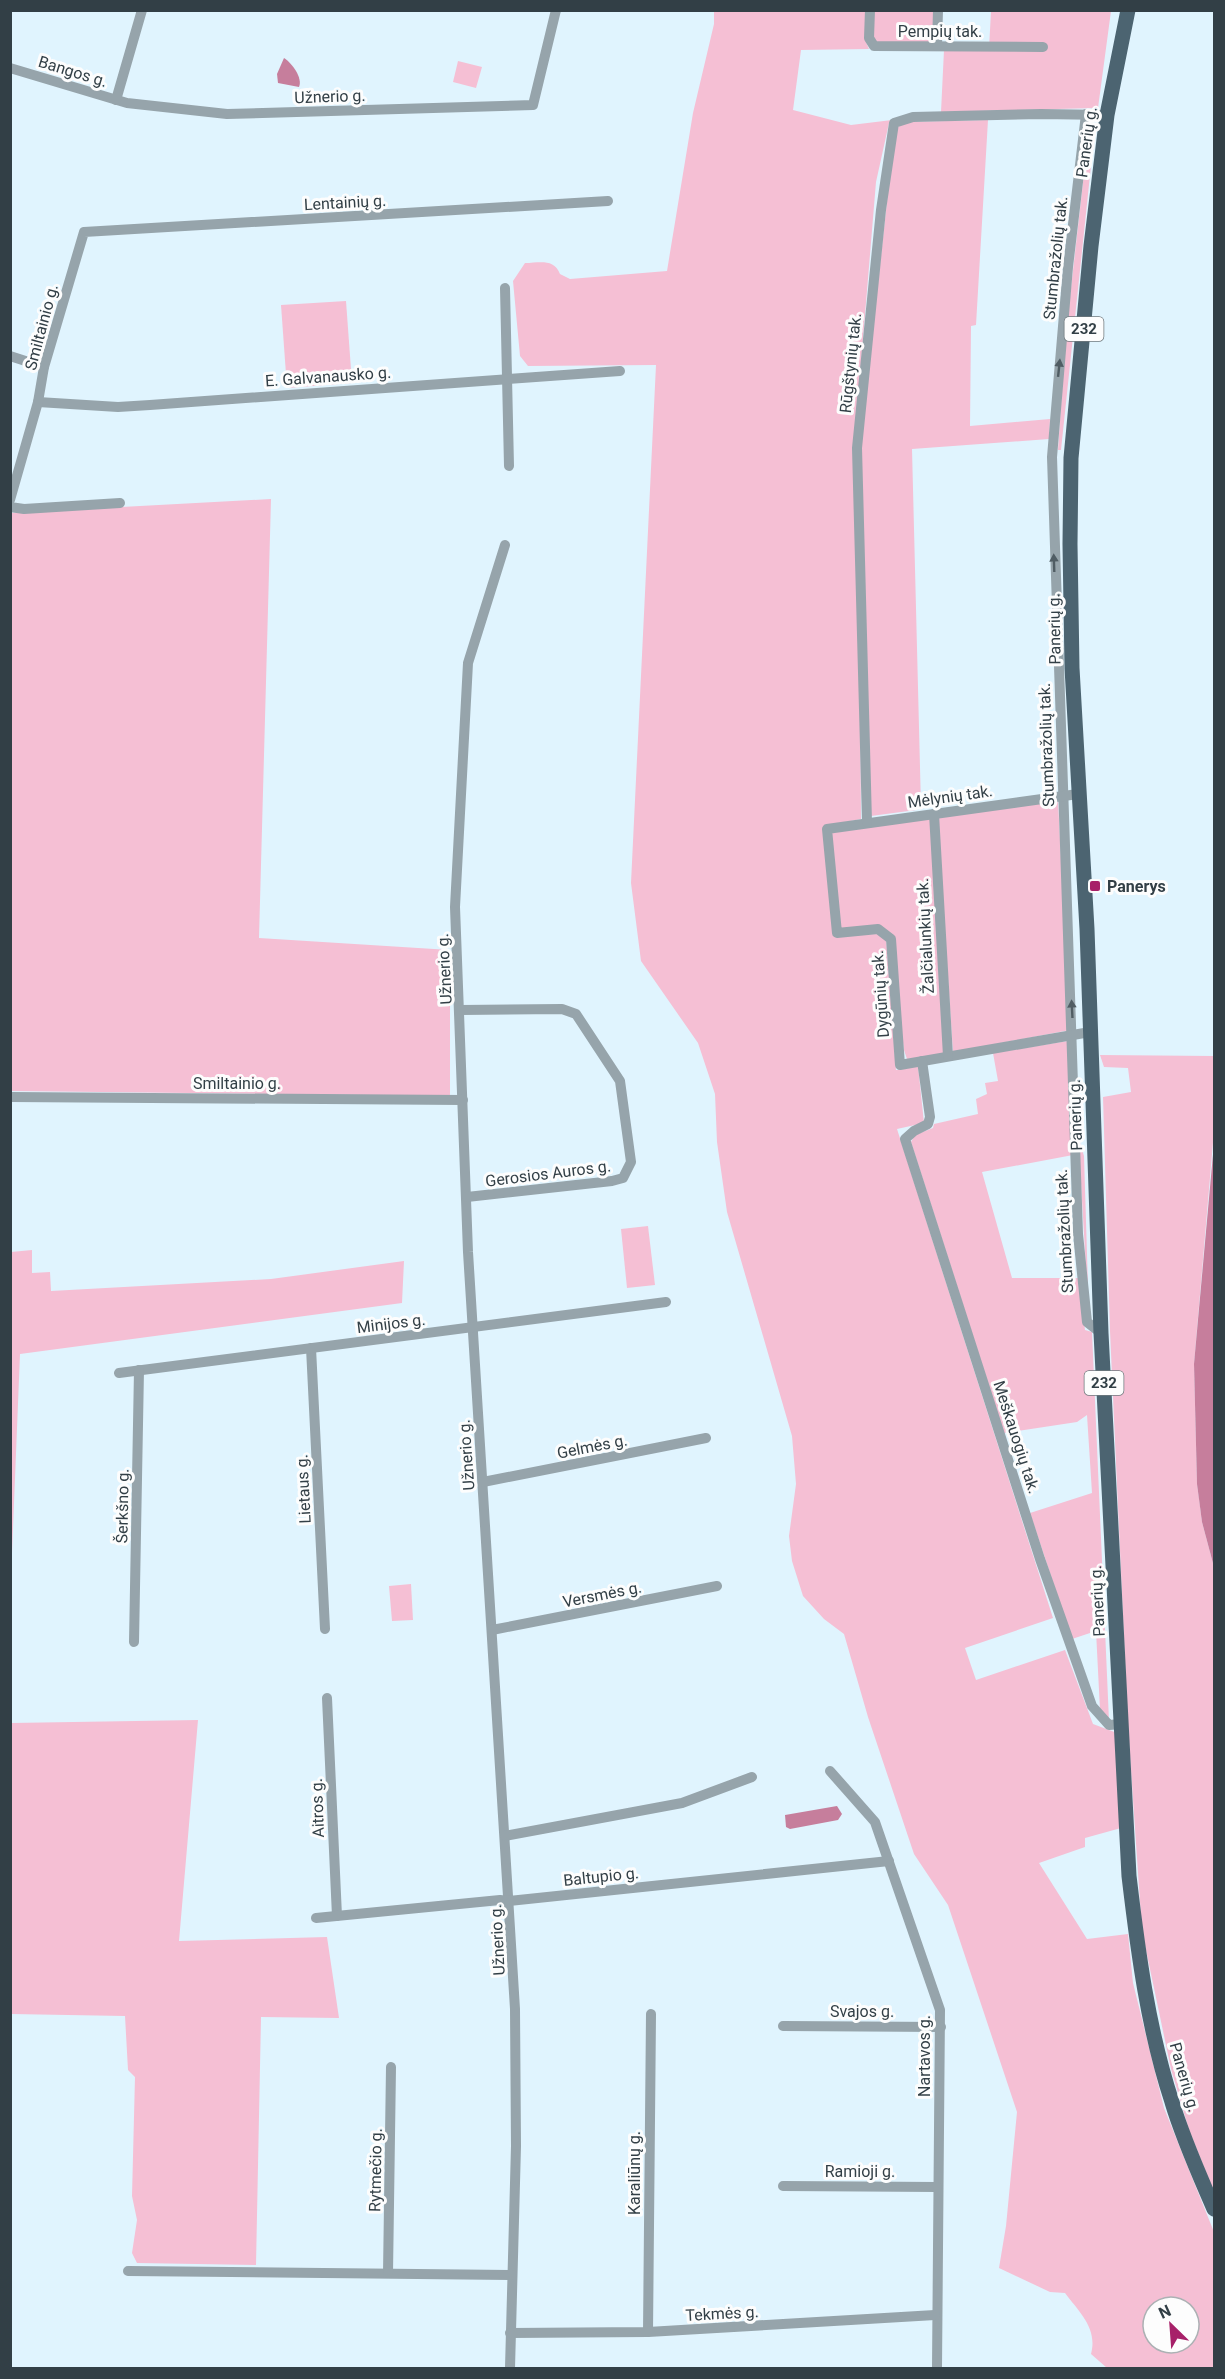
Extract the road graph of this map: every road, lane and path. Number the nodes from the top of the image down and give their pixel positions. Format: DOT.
graph roads {
  1 [pos="142,10"];
  2 [pos="556,10"];
  3 [pos="870,10"];
  4 [pos="938,10"];
  5 [pos="1128,10"];
  6 [pos="937,46"];
  7 [pos="1043,47"];
  8 [pos="10,68"];
  9 [pos="116,100"];
  10 [pos="127,103"];
  11 [pos="1086,114"];
  12 [pos="1107,115"];
  13 [pos="608,201"];
  14 [pos="84,232"];
  15 [pos="505,288"];
  16 [pos="10,356"];
  17 [pos="44,367"];
  18 [pos="620,371"];
  19 [pos="509,379"];
  20 [pos="38,402"];
  21 [pos="509,466"];
  22 [pos="10,500"];
  23 [pos="120,502"];
  24 [pos="10,507"];
  25 [pos="504,545"];
  26 [pos="1070,795"];
  27 [pos="934,814"];
  28 [pos="867,822"];
  29 [pos="827,829"];
  30 [pos="461,1010"];
  31 [pos="1090,1032"];
  32 [pos="1074,1037"];
  33 [pos="948,1056"];
  34 [pos="922,1061"];
  35 [pos="10,1097"];
  36 [pos="463,1100"];
  37 [pos="467,1197"];
  38 [pos="666,1302"];
  39 [pos="474,1328"];
  40 [pos="1101,1332"];
  41 [pos="311,1348"];
  42 [pos="139,1370"];
  43 [pos="119,1373"];
  44 [pos="706,1438"];
  45 [pos="483,1482"];
  46 [pos="717,1586"];
  47 [pos="325,1629"];
  48 [pos="492,1630"];
  49 [pos="134,1642"];
  50 [pos="327,1698"];
  51 [pos="1121,1724"];
  52 [pos="830,1771"];
  53 [pos="752,1777"];
  54 [pos="505,1836"];
  55 [pos="889,1861"];
  56 [pos="509,1901"];
  57 [pos="337,1916"];
  58 [pos="316,1918"];
  59 [pos="651,2014"];
  60 [pos="783,2026"];
  61 [pos="941,2027"];
  62 [pos="391,2067"];
  63 [pos="783,2186"];
  64 [pos="937,2187"];
  65 [pos="1215,2209"];
  66 [pos="128,2271"];
  67 [pos="388,2273"];
  68 [pos="512,2275"];
  69 [pos="935,2315"];
  70 [pos="648,2332"];
  71 [pos="510,2333"];
  72 [pos="510,2368"];
  73 [pos="937,2368"];
  1 -- 9 [label="street"];
  2 -- 10 [label="street, Užnerio g."];
  3 -- 6 [label="street, Pempių tak."];
  4 -- 6 [label="street"];
  5 -- 12 [label="main road, Panerių g. / 232"];
  6 -- 7 [label="street, Pempių tak."];
  8 -- 9 [label="street, Bangos g."];
  9 -- 10 [label="street, Bangos g."];
  11 -- 12 [label="street, Rūgštynių tak."];
  26 -- 11 [label="street, Stumbražolių tak., one-way"];
  11 -- 28 [label="street, Rūgštynių tak."];
  12 -- 26 [label="main road, Panerių g. / 232"];
  13 -- 14 [label="street, Lentainių g."];
  14 -- 17 [label="street, Smiltainio g."];
  15 -- 19 [label="street"];
  16 -- 17 [label="street"];
  17 -- 20 [label="street, Smiltainio g."];
  18 -- 19 [label="street, E. Galvanausko g."];
  19 -- 20 [label="street, E. Galvanausko g."];
  19 -- 21 [label="street"];
  20 -- 22 [label="street, Smiltainio g."];
  23 -- 24 [label="street"];
  25 -- 30 [label="street, Užnerio g."];
  26 -- 27 [label="street, Mėlynių tak."];
  26 -- 31 [label="main road, Panerių g. / 232"];
  32 -- 26 [label="street, Stumbražolių tak., one-way"];
  27 -- 28 [label="street, Mėlynių tak."];
  27 -- 33 [label="street, Žalčialunkių tak."];
  28 -- 29 [label="street, Mėlynių tak."];
  29 -- 34 [label="street, Dygūnių tak."];
  30 -- 36 [label="street, Užnerio g."];
  30 -- 37 [label="street, Gerosios Auros g."];
  31 -- 32 [label="street"];
  31 -- 40 [label="main road, Panerių g. / 232"];
  32 -- 33 [label="street"];
  32 -- 40 [label="street, Stumbražolių tak."];
  33 -- 34 [label="street"];
  34 -- 51 [label="street, Meškauogių tak."];
  35 -- 36 [label="street, Smiltainio g."];
  36 -- 37 [label="street, Užnerio g."];
  37 -- 39 [label="street, Užnerio g."];
  38 -- 39 [label="street, Minijos g."];
  39 -- 41 [label="street, Minijos g."];
  39 -- 45 [label="street, Užnerio g."];
  40 -- 51 [label="main road, Panerių g. / 232"];
  41 -- 42 [label="street, Minijos g."];
  41 -- 47 [label="street, Lietaus g."];
  42 -- 43 [label="street, Minijos g."];
  42 -- 49 [label="street, Šerkšno g."];
  44 -- 45 [label="street, Gelmės g."];
  45 -- 48 [label="street, Užnerio g."];
  46 -- 48 [label="street, Versmės g."];
  48 -- 54 [label="street, Užnerio g."];
  50 -- 57 [label="street, Aitros g."];
  51 -- 65 [label="main road, Panerių g. / 232"];
  52 -- 55 [label="street, Nartavos g."];
  53 -- 54 [label="street"];
  54 -- 56 [label="street, Užnerio g."];
  55 -- 56 [label="street, Baltupio g."];
  55 -- 61 [label="street, Nartavos g."];
  56 -- 57 [label="street, Baltupio g."];
  56 -- 68 [label="street, Užnerio g."];
  57 -- 58 [label="street, Baltupio g."];
  59 -- 70 [label="street, Karaliūnų g."];
  60 -- 61 [label="street, Svajos g."];
  61 -- 64 [label="street, Nartavos g."];
  62 -- 67 [label="street, Rytmečio g."];
  63 -- 64 [label="street, Ramioji g."];
  64 -- 69 [label="street, Nartavos g."];
  66 -- 67 [label="street"];
  67 -- 68 [label="street"];
  68 -- 71 [label="street, Užnerio g."];
  69 -- 70 [label="street, Tekmės g."];
  69 -- 73 [label="street, Nartavos g."];
  70 -- 71 [label="street, Tekmės g."];
  71 -- 72 [label="street, Užnerio g."];
}
